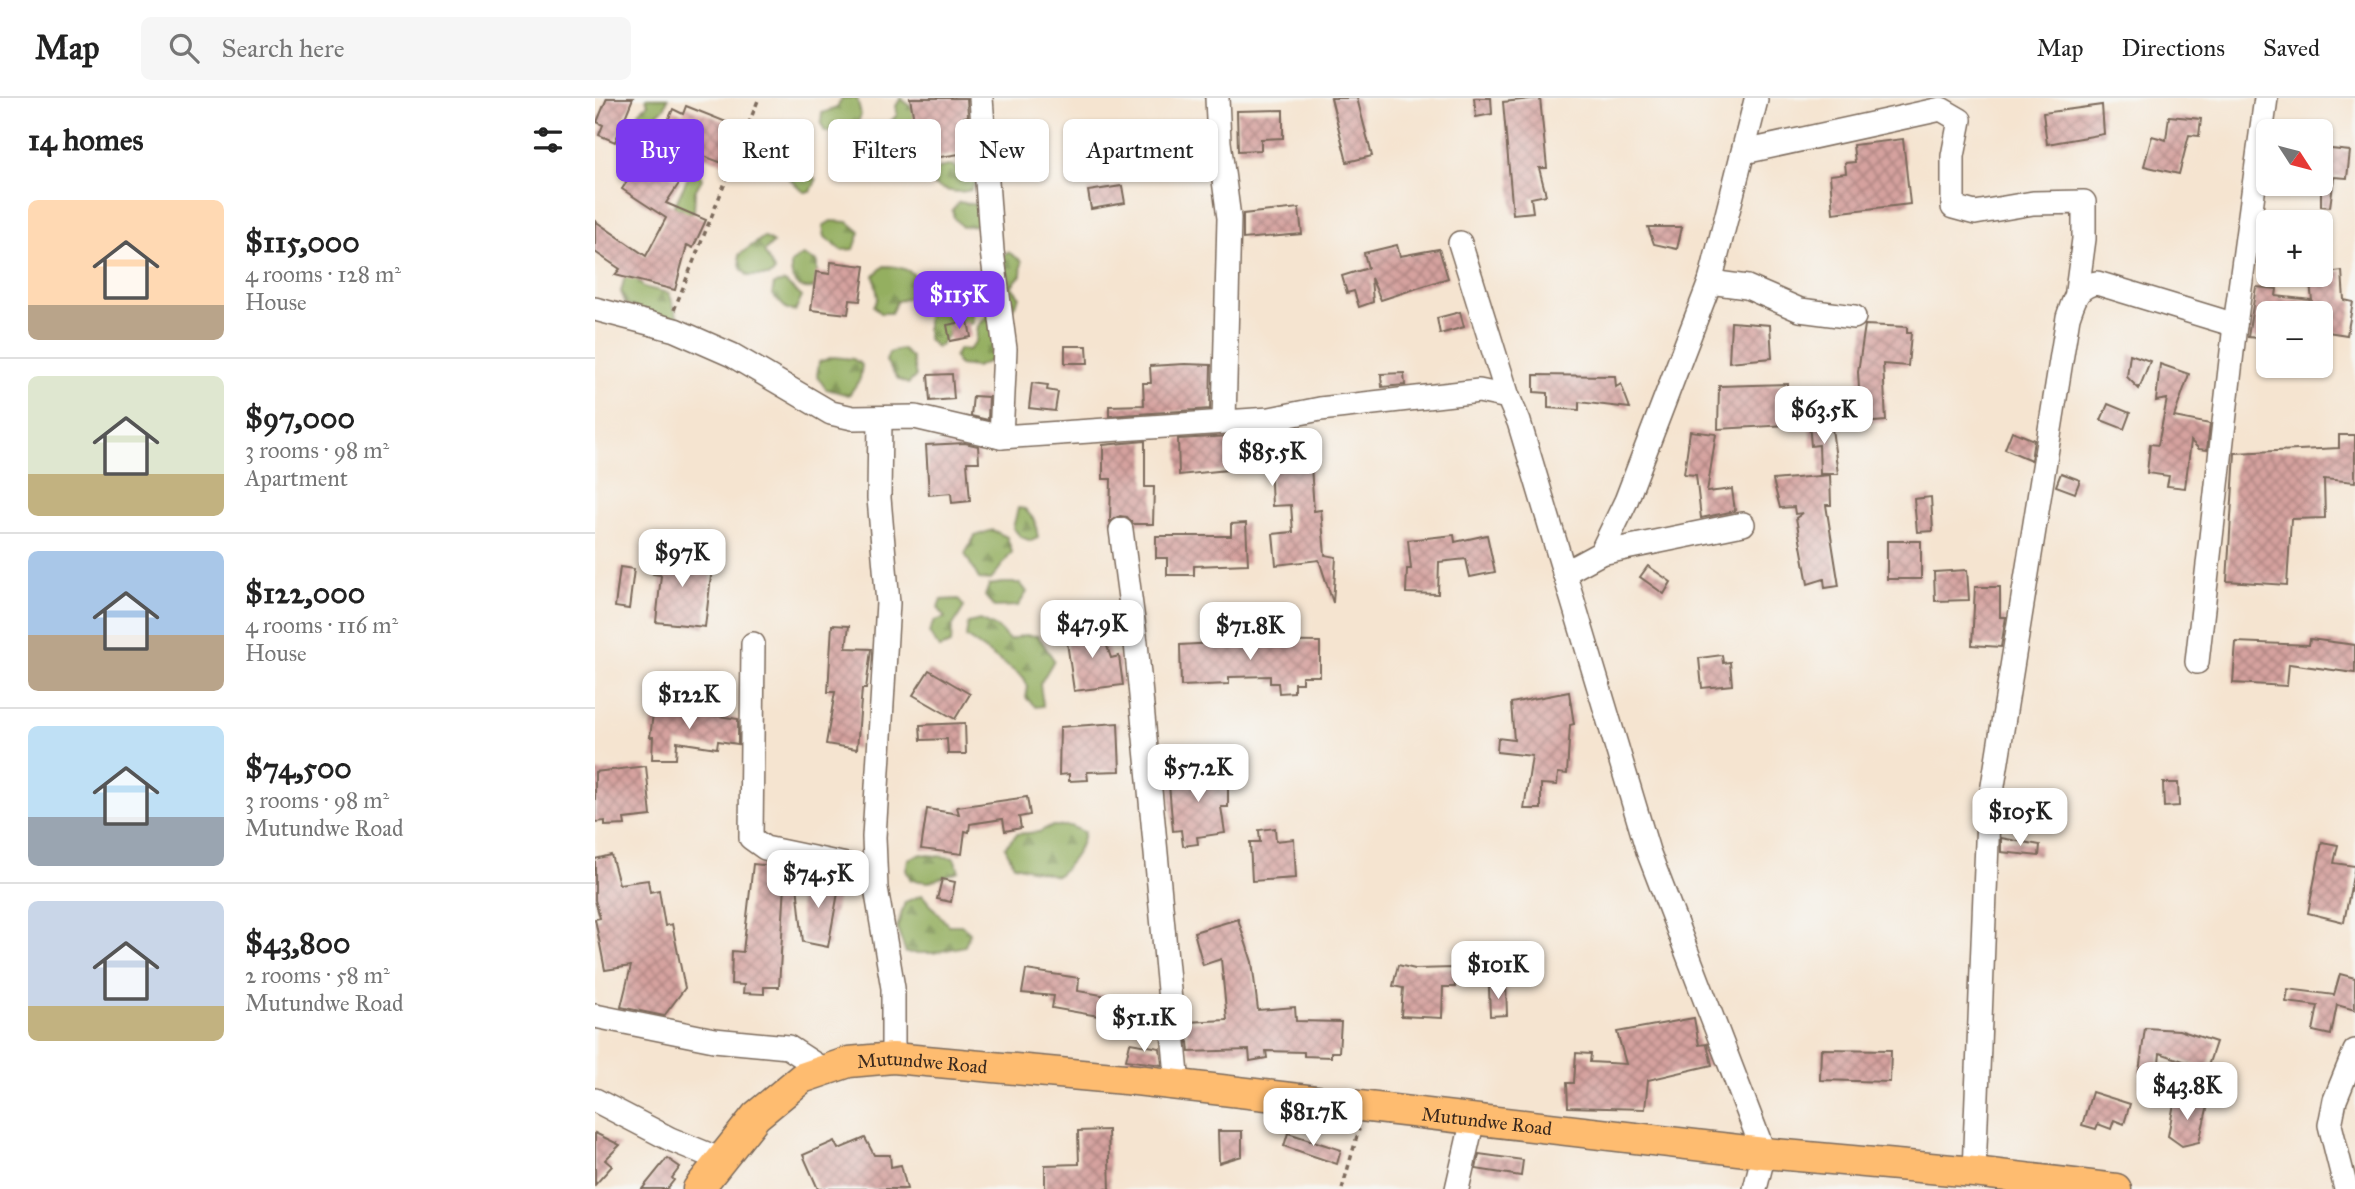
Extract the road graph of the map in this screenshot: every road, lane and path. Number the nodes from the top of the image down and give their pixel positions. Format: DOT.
graph roads {
  1 [pos="759,98"];
  2 [pos="981,98"];
  3 [pos="1217,98"];
  4 [pos="2266,98"];
  5 [pos="1756,100"];
  6 [pos="1744,152"];
  7 [pos="1460,243"];
  8 [pos="1710,282"];
  9 [pos="2077,291"];
  10 [pos="595,309"];
  11 [pos="1854,317"];
  12 [pos="2235,325"];
  13 [pos="675,330"];
  14 [pos="1508,397"];
  15 [pos="880,418"];
  16 [pos="1224,421"];
  17 [pos="1001,437"];
  18 [pos="1742,524"];
  19 [pos="1121,530"];
  20 [pos="1601,553"];
  21 [pos="1564,573"];
  22 [pos="753,644"];
  23 [pos="2197,662"];
  24 [pos="875,871"];
  25 [pos="595,1016"];
  26 [pos="2355,1051"];
  27 [pos="893,1058"];
  28 [pos="825,1071"];
  29 [pos="1178,1085"];
  30 [pos="595,1100"];
  31 [pos="1360,1106"];
  32 [pos="1473,1119"];
  33 [pos="1764,1153"];
  34 [pos="719,1159"];
  35 [pos="1974,1171"];
  36 [pos="698,1189"];
  37 [pos="1342,1189"];
  38 [pos="1457,1189"];
  39 [pos="1755,1189"];
  40 [pos="2109,1189"];
  41 [pos="2116,1189"];
  42 [pos="2346,1189"];
  1 -- 13 [label="path"];
  2 -- 17 [label="street"];
  3 -- 16 [label="street"];
  4 -- 12 [label="street"];
  5 -- 6 [label="street"];
  6 -- 8 [label="street"];
  6 -- 9 [label="street"];
  7 -- 14 [label="street"];
  8 -- 11 [label="street"];
  8 -- 20 [label="street"];
  9 -- 12 [label="street"];
  9 -- 35 [label="street"];
  10 -- 13 [label="street"];
  12 -- 23 [label="street"];
  13 -- 15 [label="street"];
  14 -- 16 [label="street"];
  14 -- 21 [label="street"];
  15 -- 17 [label="street"];
  15 -- 24 [label="street"];
  16 -- 17 [label="street"];
  18 -- 20 [label="street"];
  19 -- 29 [label="street"];
  20 -- 21 [label="street"];
  21 -- 33 [label="street"];
  22 -- 24 [label="street"];
  24 -- 27 [label="street"];
  25 -- 28 [label="street"];
  26 -- 42 [label="street"];
  27 -- 28 [label="main road, Mutundwe Road"];
  27 -- 29 [label="main road, Mutundwe Road"];
  28 -- 34 [label="main road, Mutundwe Road"];
  29 -- 31 [label="main road, Mutundwe Road"];
  30 -- 34 [label="street"];
  31 -- 32 [label="main road, Mutundwe Road"];
  31 -- 37 [label="path"];
  32 -- 33 [label="main road, Mutundwe Road"];
  32 -- 38 [label="street"];
  33 -- 35 [label="main road, Mutundwe Road"];
  33 -- 39 [label="street"];
  34 -- 36 [label="main road, Mutundwe Road"];
  35 -- 40 [label="main road, Mutundwe Road"];
  40 -- 41 [label="main road, Mutundwe Road"];
}
